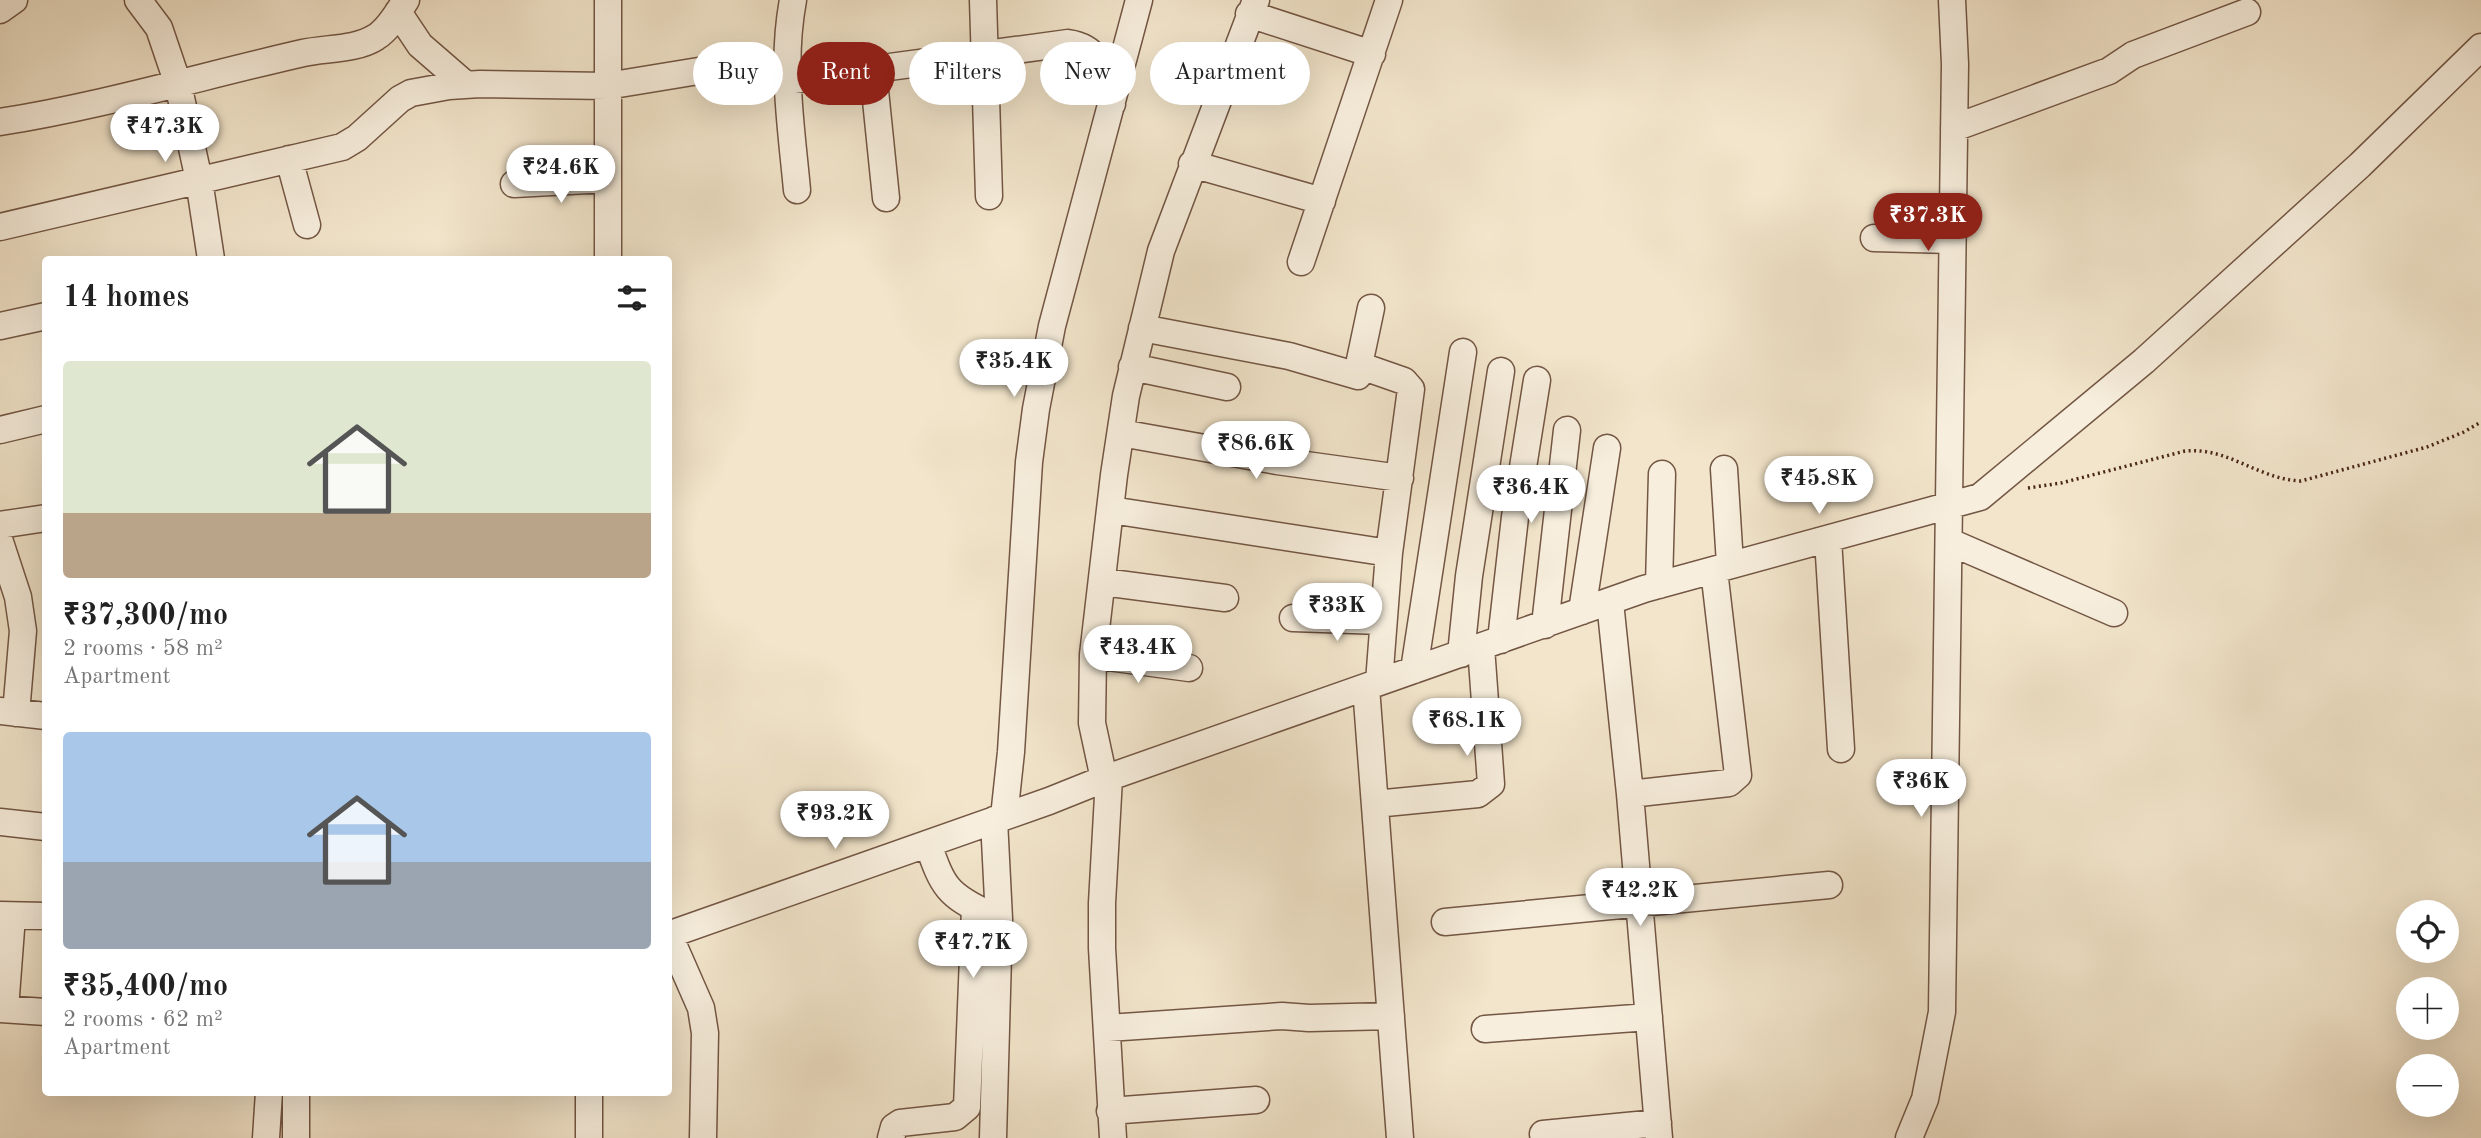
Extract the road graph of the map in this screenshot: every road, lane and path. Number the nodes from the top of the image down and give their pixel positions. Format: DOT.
graph roads {
  1 [pos="14,0"];
  2 [pos="138,0"];
  3 [pos="608,0"];
  4 [pos="793,0"];
  5 [pos="983,0"];
  6 [pos="1139,0"];
  7 [pos="1389,0"];
  8 [pos="1952,0"];
  9 [pos="402,6"];
  10 [pos="1252,7"];
  11 [pos="0,10"];
  12 [pos="2246,12"];
  13 [pos="984,42"];
  14 [pos="1128,42"];
  15 [pos="2481,47"];
  16 [pos="1371,54"];
  17 [pos="797,79"];
  18 [pos="786,80"];
  19 [pos="178,84"];
  20 [pos="465,84"];
  21 [pos="607,86"];
  22 [pos="876,105"];
  23 [pos="986,105"];
  24 [pos="1112,105"];
  25 [pos="0,122"];
  26 [pos="1954,128"];
  27 [pos="289,159"];
  28 [pos="1192,164"];
  29 [pos="607,179"];
  30 [pos="199,180"];
  31 [pos="513,184"];
  32 [pos="797,190"];
  33 [pos="989,196"];
  34 [pos="886,198"];
  35 [pos="1322,201"];
  36 [pos="307,225"];
  37 [pos="0,227"];
  38 [pos="1874,238"];
  39 [pos="1951,240"];
  40 [pos="211,256"];
  41 [pos="608,256"];
  42 [pos="1301,262"];
  43 [pos="1371,308"];
  44 [pos="42,317"];
  45 [pos="0,326"];
  46 [pos="1142,328"];
  47 [pos="1463,352"];
  48 [pos="1132,367"];
  49 [pos="1501,371"];
  50 [pos="1358,376"];
  51 [pos="1537,380"];
  52 [pos="1227,387"];
  53 [pos="42,420"];
  54 [pos="2481,422"];
  55 [pos="0,430"];
  56 [pos="1567,430"];
  57 [pos="1121,433"];
  58 [pos="1607,448"];
  59 [pos="1724,468"];
  60 [pos="1662,474"];
  61 [pos="1400,478"];
  62 [pos="2021,490"];
  63 [pos="1950,505"];
  64 [pos="1111,510"];
  65 [pos="42,519"];
  66 [pos="0,524"];
  67 [pos="1828,539"];
  68 [pos="0,542"];
  69 [pos="1950,542"];
  70 [pos="1389,553"];
  71 [pos="1722,567"];
  72 [pos="1103,582"];
  73 [pos="1659,585"];
  74 [pos="1225,598"];
  75 [pos="1609,601"];
  76 [pos="1582,611"];
  77 [pos="2114,613"];
  78 [pos="1293,618"];
  79 [pos="1382,621"];
  80 [pos="1545,625"];
  81 [pos="1481,647"];
  82 [pos="1093,655"];
  83 [pos="1189,668"];
  84 [pos="1414,670"];
  85 [pos="1373,685"];
  86 [pos="8,712"];
  87 [pos="42,716"];
  88 [pos="1841,749"];
  89 [pos="1106,778"];
  90 [pos="1630,794"];
  91 [pos="1375,804"];
  92 [pos="1006,816"];
  93 [pos="0,822"];
  94 [pos="42,827"];
  95 [pos="928,844"];
  96 [pos="1829,885"];
  97 [pos="1639,904"];
  98 [pos="987,913"];
  99 [pos="6,916"];
  100 [pos="42,916"];
  101 [pos="1445,922"];
  102 [pos="672,934"];
  103 [pos="672,942"];
  104 [pos="2,1009"];
  105 [pos="42,1012"];
  106 [pos="1391,1016"];
  107 [pos="1649,1017"];
  108 [pos="1108,1028"];
  109 [pos="1485,1029"];
  110 [pos="269,1096"];
  111 [pos="296,1096"];
  112 [pos="589,1096"];
  113 [pos="1256,1100"];
  114 [pos="1111,1111"];
  115 [pos="1658,1130"];
  116 [pos="1543,1134"];
  117 [pos="266,1138"];
  118 [pos="296,1138"];
  119 [pos="589,1138"];
  120 [pos="702,1138"];
  121 [pos="891,1138"];
  122 [pos="993,1138"];
  123 [pos="1113,1138"];
  124 [pos="1400,1138"];
  125 [pos="1909,1138"];
  1 -- 11 [label="street"];
  2 -- 19 [label="street"];
  3 -- 21 [label="street"];
  4 -- 18 [label="street"];
  5 -- 13 [label="street"];
  6 -- 14 [label="street"];
  7 -- 16 [label="street"];
  8 -- 26 [label="street"];
  9 -- 19 [label="street"];
  9 -- 20 [label="street"];
  10 -- 16 [label="street"];
  10 -- 28 [label="street"];
  12 -- 26 [label="street"];
  15 -- 63 [label="street"];
  16 -- 35 [label="street"];
  17 -- 18 [label="street"];
  18 -- 21 [label="street"];
  18 -- 32 [label="street"];
  19 -- 25 [label="street"];
  19 -- 30 [label="street"];
  20 -- 21 [label="street"];
  20 -- 27 [label="street"];
  21 -- 29 [label="street"];
  22 -- 34 [label="street"];
  23 -- 33 [label="street"];
  24 -- 92 [label="street"];
  26 -- 39 [label="street"];
  27 -- 30 [label="street"];
  27 -- 36 [label="street"];
  28 -- 35 [label="street"];
  28 -- 46 [label="street"];
  29 -- 31 [label="street"];
  29 -- 41 [label="street"];
  30 -- 37 [label="street"];
  30 -- 40 [label="street"];
  35 -- 42 [label="street"];
  38 -- 39 [label="street"];
  39 -- 63 [label="street"];
  43 -- 61 [label="street"];
  44 -- 45 [label="street"];
  46 -- 48 [label="street"];
  46 -- 50 [label="street"];
  47 -- 84 [label="street"];
  48 -- 52 [label="street"];
  48 -- 57 [label="street"];
  49 -- 81 [label="street"];
  51 -- 81 [label="street"];
  53 -- 55 [label="street"];
  54 -- 62 [label="path"];
  56 -- 80 [label="street"];
  57 -- 61 [label="street"];
  57 -- 64 [label="street"];
  58 -- 76 [label="street"];
  59 -- 71 [label="street"];
  60 -- 73 [label="street"];
  61 -- 70 [label="street"];
  63 -- 67 [label="street"];
  63 -- 69 [label="street"];
  64 -- 70 [label="street"];
  64 -- 72 [label="street"];
  65 -- 66 [label="street"];
  67 -- 71 [label="street"];
  67 -- 88 [label="street"];
  68 -- 86 [label="street"];
  69 -- 77 [label="street"];
  69 -- 125 [label="street"];
  70 -- 79 [label="street"];
  71 -- 73 [label="street"];
  71 -- 90 [label="street"];
  72 -- 74 [label="street"];
  72 -- 82 [label="street"];
  73 -- 75 [label="street"];
  75 -- 76 [label="street"];
  75 -- 90 [label="street"];
  76 -- 80 [label="street"];
  78 -- 79 [label="street"];
  79 -- 85 [label="street"];
  80 -- 81 [label="street"];
  81 -- 84 [label="street"];
  81 -- 91 [label="street"];
  82 -- 83 [label="street"];
  82 -- 89 [label="street"];
  84 -- 85 [label="street"];
  85 -- 89 [label="street"];
  85 -- 91 [label="street"];
  86 -- 87 [label="street"];
  89 -- 92 [label="street"];
  89 -- 108 [label="street"];
  90 -- 97 [label="street"];
  91 -- 106 [label="street"];
  92 -- 95 [label="street"];
  92 -- 98 [label="street"];
  93 -- 94 [label="street"];
  95 -- 98 [label="street"];
  95 -- 102 [label="street"];
  96 -- 97 [label="street"];
  97 -- 101 [label="street"];
  97 -- 107 [label="street"];
  98 -- 121 [label="street"];
  98 -- 122 [label="street"];
  99 -- 100 [label="street"];
  99 -- 104 [label="street"];
  103 -- 120 [label="street"];
  104 -- 105 [label="street"];
  106 -- 108 [label="street"];
  106 -- 124 [label="street"];
  107 -- 109 [label="street"];
  107 -- 115 [label="street"];
  108 -- 114 [label="street"];
  110 -- 117 [label="street"];
  111 -- 118 [label="street"];
  112 -- 119 [label="street"];
  113 -- 114 [label="street"];
  114 -- 123 [label="street"];
  115 -- 116 [label="street"];
}
